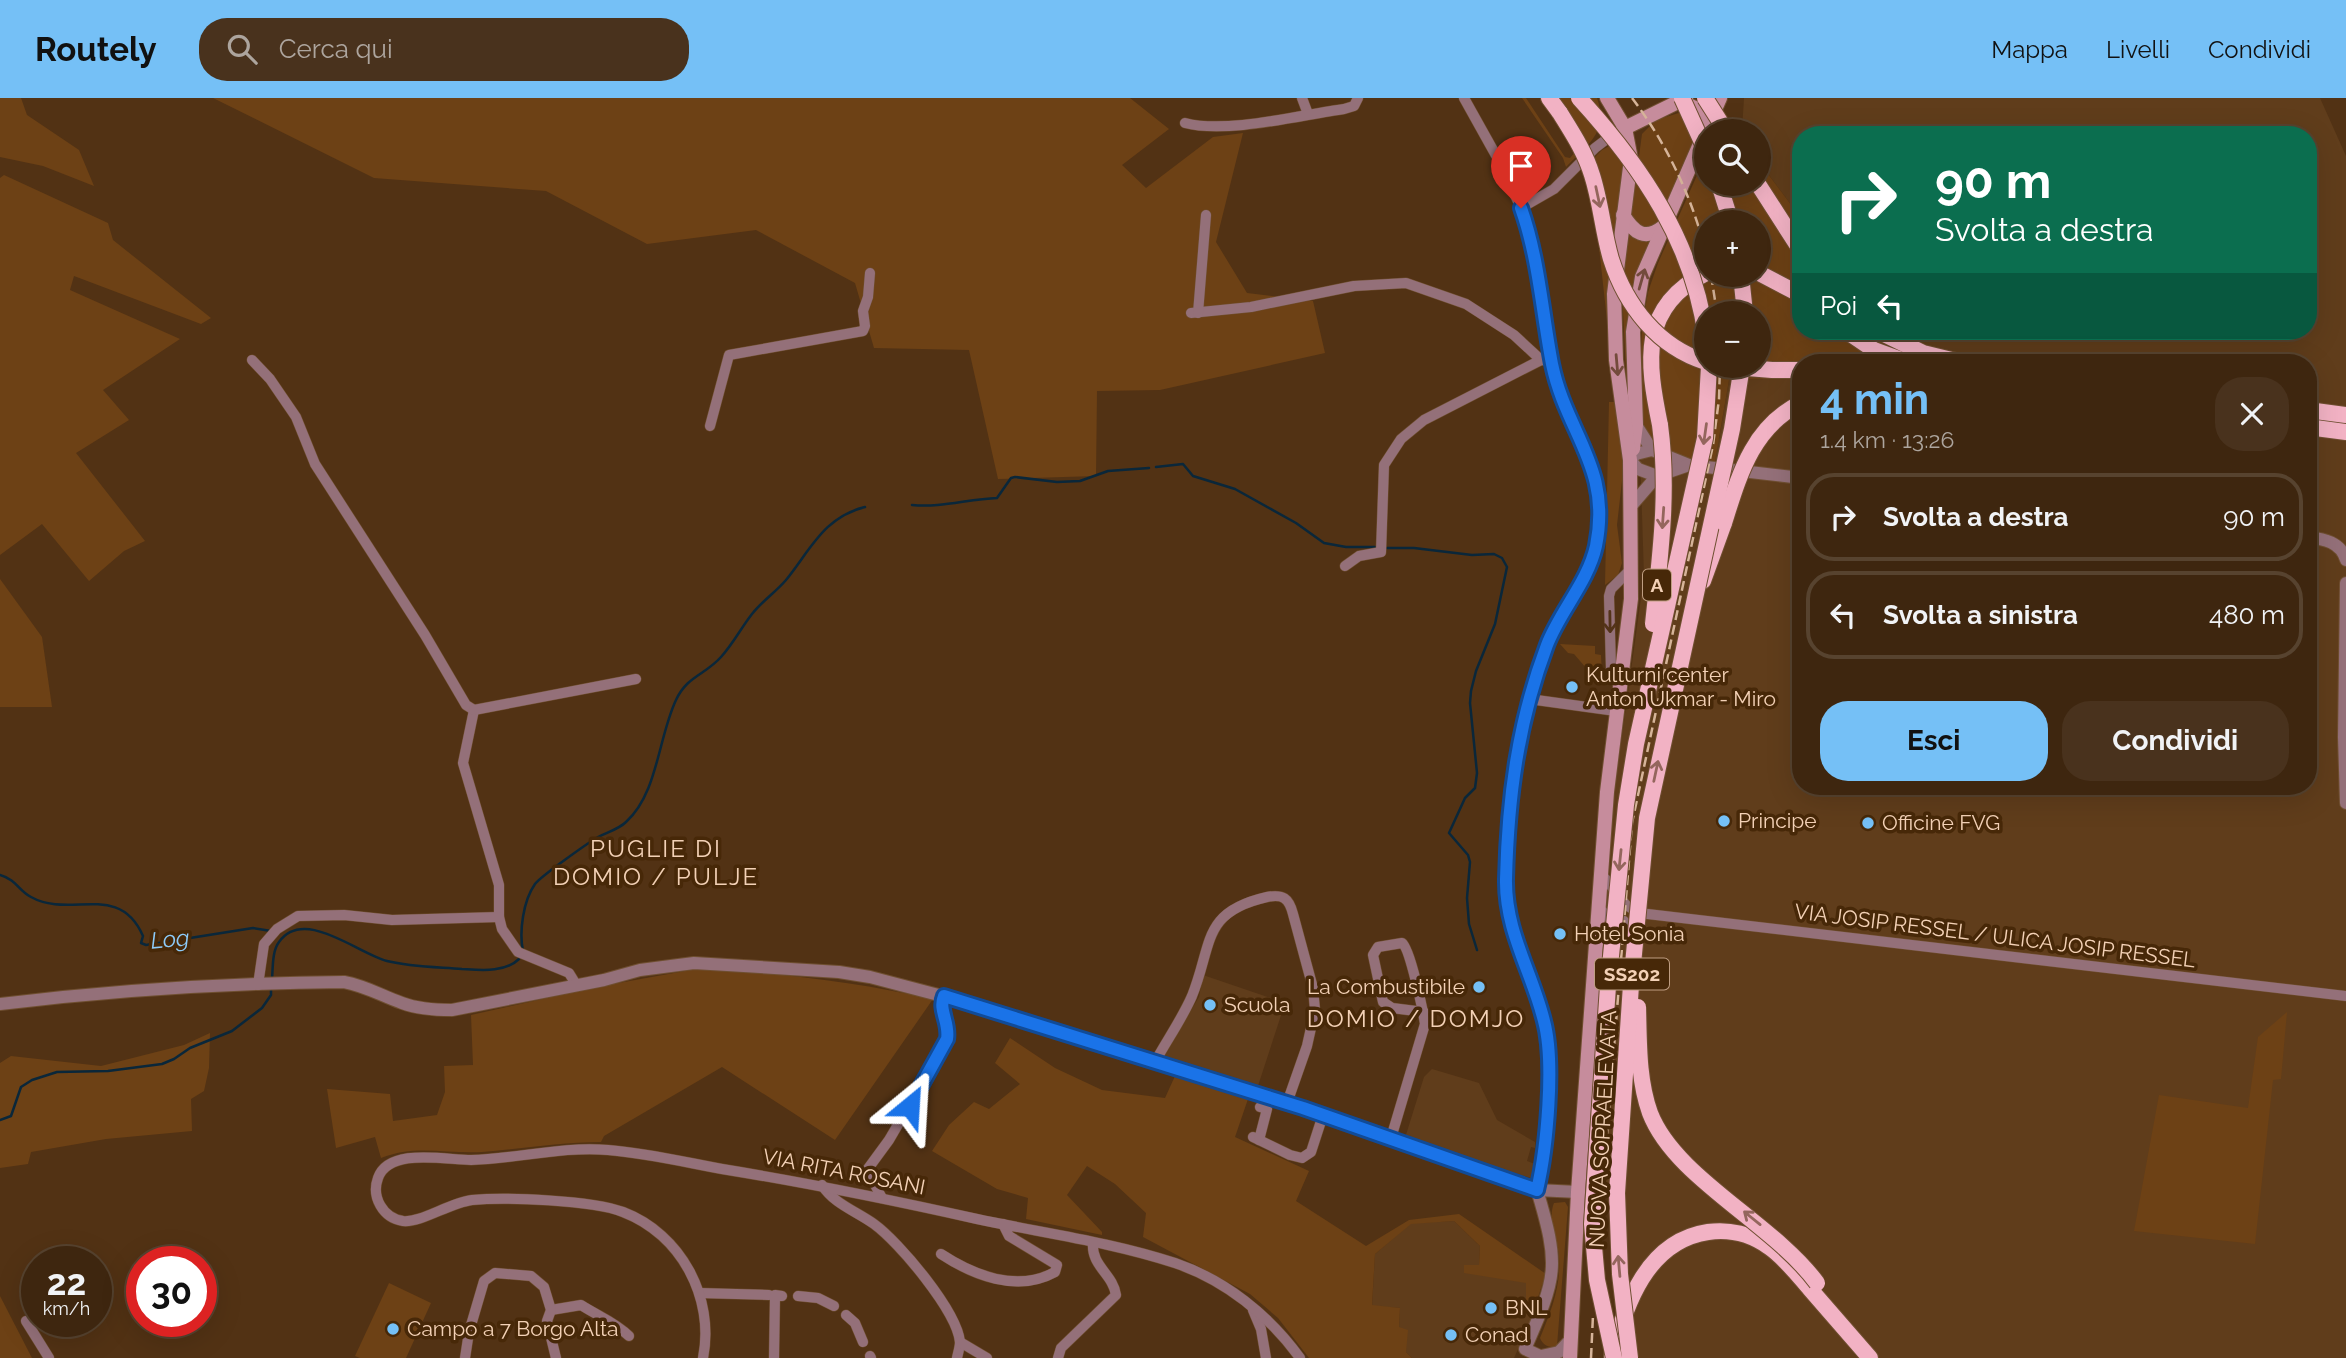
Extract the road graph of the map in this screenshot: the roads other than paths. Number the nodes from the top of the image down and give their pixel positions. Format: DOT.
graph roads {
  1 [pos="1303,98"];
  2 [pos="1358,98"];
  3 [pos="1464,98"];
  4 [pos="1549,98"];
  5 [pos="1578,98"];
  6 [pos="1607,98"];
  7 [pos="1705,98"];
  8 [pos="1720,98"];
  9 [pos="1682,99"];
  10 [pos="1308,114"];
  11 [pos="1702,119"];
  12 [pos="1711,119"];
  13 [pos="1718,119"];
  14 [pos="1185,123"];
  15 [pos="1694,125"];
  16 [pos="1625,128"];
  17 [pos="1694,157"];
  18 [pos="1766,196"];
  19 [pos="1521,208"];
  20 [pos="1206,215"];
  21 [pos="1623,215"];
  22 [pos="1663,227"];
  23 [pos="1792,237"];
  24 [pos="870,272"];
  25 [pos="1771,279"];
  26 [pos="1694,280"];
  27 [pos="1792,290"];
  28 [pos="1698,301"];
  29 [pos="1859,340"];
  30 [pos="1897,340"];
  31 [pos="1885,354"];
  32 [pos="1930,354"];
  33 [pos="1694,358"];
  34 [pos="252,360"];
  35 [pos="1546,361"];
  36 [pos="1771,369"];
  37 [pos="1792,369"];
  38 [pos="1707,378"];
  39 [pos="1740,378"];
  40 [pos="1792,409"];
  41 [pos="2317,411"];
  42 [pos="2346,415"];
  43 [pos="1636,425"];
  44 [pos="710,426"];
  45 [pos="2317,428"];
  46 [pos="2346,432"];
  47 [pos="1652,450"];
  48 [pos="1630,460"];
  49 [pos="1689,465"];
  50 [pos="1657,475"];
  51 [pos="1792,477"];
  52 [pos="1631,506"];
  53 [pos="2317,539"];
  54 [pos="2346,560"];
  55 [pos="1345,566"];
  56 [pos="1632,568"];
  57 [pos="2346,583"];
  58 [pos="1696,596"];
  59 [pos="636,679"];
  60 [pos="1620,683"];
  61 [pos="1529,699"];
  62 [pos="474,710"];
  63 [pos="1616,711"];
  64 [pos="1636,744"];
  65 [pos="2346,803"];
  66 [pos="1647,818"];
  67 [pos="1600,872"];
  68 [pos="1626,905"];
  69 [pos="1598,909"];
  70 [pos="1639,913"];
  71 [pos="499,918"];
  72 [pos="1624,921"];
  73 [pos="1596,945"];
  74 [pos="258,985"];
  75 [pos="577,986"];
  76 [pos="944,996"];
  77 [pos="2346,996"];
  78 [pos="0,1004"];
  79 [pos="1424,1012"];
  80 [pos="1155,1062"];
  81 [pos="1287,1103"];
  82 [pos="1260,1107"];
  83 [pos="1323,1115"];
  84 [pos="1391,1138"];
  85 [pos="822,1185"];
  86 [pos="1537,1190"];
  87 [pos="1578,1192"];
  88 [pos="882,1198"];
  89 [pos="1542,1207"];
  90 [pos="1003,1224"];
  91 [pos="1093,1243"];
  92 [pos="941,1254"];
  93 [pos="1814,1286"];
  94 [pos="699,1293"];
  95 [pos="769,1295"];
  96 [pos="782,1296"];
  97 [pos="798,1296"];
  98 [pos="834,1306"];
  99 [pos="1252,1306"];
  100 [pos="551,1310"];
  101 [pos="846,1315"];
  102 [pos="629,1336"];
  103 [pos="36,1337"];
  104 [pos="1571,1339"];
  105 [pos="863,1342"];
  106 [pos="960,1342"];
  107 [pos="1523,1354"];
  108 [pos="1543,1357"];
  109 [pos="48,1358"];
  110 [pos="465,1358"];
  111 [pos="556,1358"];
  112 [pos="704,1358"];
  113 [pos="774,1358"];
  114 [pos="957,1358"];
  115 [pos="987,1358"];
  116 [pos="1058,1358"];
  117 [pos="1266,1358"];
  118 [pos="1300,1358"];
  119 [pos="1570,1358"];
  120 [pos="1613,1358"];
  121 [pos="1630,1358"];
  122 [pos="1871,1358"];
  1 -- 10 [label="street"];
  2 -- 10 [label="street"];
  3 -- 19 [label="street"];
  4 -- 33 [label="highway, one-way, bridge"];
  5 -- 28 [label="highway, bridge"];
  6 -- 16 [label="main road"];
  7 -- 13 [label="highway, bridge"];
  8 -- 12 [label="main road"];
  9 -- 11 [label="main road"];
  9 -- 15 [label="highway, bridge"];
  9 -- 16 [label="main road"];
  10 -- 14 [label="street"];
  16 -- 19 [label="street"];
  16 -- 21 [label="main road"];
  17 -- 22 [label="main road"];
  18 -- 23 [label="highway"];
  19 -- 35 [label="street"];
  20 -- 35 [label="street"];
  21 -- 22 [label="main road"];
  21 -- 48 [label="main road, one-way"];
  43 -- 22 [label="main road, one-way"];
  24 -- 44 [label="street"];
  25 -- 27 [label="highway"];
  26 -- 64 [label="highway, A, one-way, bridge"];
  29 -- 31 [label="highway"];
  30 -- 32 [label="highway"];
  34 -- 62 [label="street"];
  35 -- 55 [label="street"];
  35 -- 61 [label="street"];
  36 -- 37 [label="highway, bridge"];
  38 -- 64 [label="highway, NUOVA SOPRAELEVATA / SS202, one-way, bridge"];
  39 -- 58 [label="highway, NUOVA SOPRAELEVATA / SS202, bridge"];
  40 -- 58 [label="highway, A, bridge"];
  41 -- 42 [label="highway"];
  43 -- 47 [label="street"];
  43 -- 48 [label="main road"];
  45 -- 46 [label="highway"];
  47 -- 48 [label="street"];
  47 -- 49 [label="street"];
  48 -- 50 [label="street"];
  48 -- 52 [label="main road"];
  49 -- 50 [label="street"];
  49 -- 51 [label="street"];
  50 -- 52 [label="street"];
  52 -- 56 [label="main road"];
  53 -- 54 [label="street"];
  56 -- 60 [label="main road"];
  56 -- 60 [label="street, one-way"];
  57 -- 65 [label="street"];
  66 -- 58 [label="highway, NUOVA SOPRAELEVATA / SS202, one-way, bridge"];
  59 -- 62 [label="street"];
  60 -- 63 [label="main road"];
  61 -- 63 [label="street"];
  61 -- 86 [label="street"];
  62 -- 71 [label="street"];
  63 -- 67 [label="main road"];
  64 -- 120 [label="highway, NUOVA SOPRAELEVATA / SS202, one-way, bridge"];
  93 -- 66 [label="highway, one-way, bridge"];
  121 -- 66 [label="highway, NUOVA SOPRAELEVATA / SS202, one-way, bridge"];
  67 -- 68 [label="street, VIA JOSIP RESSEL / ULICA JOSIP RESSEL"];
  67 -- 69 [label="main road"];
  68 -- 69 [label="street"];
  68 -- 70 [label="street, VIA JOSIP RESSEL / ULICA JOSIP RESSEL"];
  69 -- 72 [label="street"];
  69 -- 73 [label="main road"];
  70 -- 72 [label="street"];
  70 -- 77 [label="street, VIA JOSIP RESSEL / ULICA JOSIP RESSEL"];
  71 -- 74 [label="street"];
  71 -- 75 [label="street"];
  72 -- 73 [label="street"];
  73 -- 87 [label="main road"];
  74 -- 75 [label="street"];
  74 -- 78 [label="street"];
  75 -- 76 [label="street"];
  76 -- 80 [label="street"];
  76 -- 88 [label="street"];
  79 -- 79 [label="street"];
  79 -- 84 [label="street"];
  80 -- 81 [label="street"];
  80 -- 81 [label="street"];
  81 -- 83 [label="street"];
  82 -- 83 [label="street"];
  83 -- 84 [label="street"];
  84 -- 86 [label="street"];
  85 -- 88 [label="street, VIA RITA ROSANI"];
  85 -- 94 [label="street, VIA RITA ROSANI"];
  85 -- 106 [label="street"];
  86 -- 87 [label="street"];
  86 -- 89 [label="street"];
  87 -- 89 [label="street"];
  87 -- 104 [label="main road"];
  88 -- 90 [label="street, VIA RITA ROSANI"];
  89 -- 107 [label="street"];
  90 -- 91 [label="street, VIA RITA ROSANI"];
  90 -- 92 [label="street"];
  91 -- 99 [label="street, VIA RITA ROSANI"];
  91 -- 116 [label="street"];
  93 -- 120 [label="highway, bridge"];
  93 -- 122 [label="highway"];
  94 -- 95 [label="street"];
  94 -- 112 [label="street"];
  96 -- 113 [label="street"];
  97 -- 98 [label="street"];
  99 -- 117 [label="street"];
  99 -- 118 [label="street, VIA RITA ROSANI"];
  100 -- 102 [label="street"];
  100 -- 110 [label="street"];
  100 -- 111 [label="street"];
  101 -- 105 [label="street"];
  103 -- 109 [label="street"];
  104 -- 108 [label="street"];
  104 -- 119 [label="main road"];
  106 -- 114 [label="street"];
  106 -- 115 [label="street"];
  107 -- 108 [label="street"];
}
